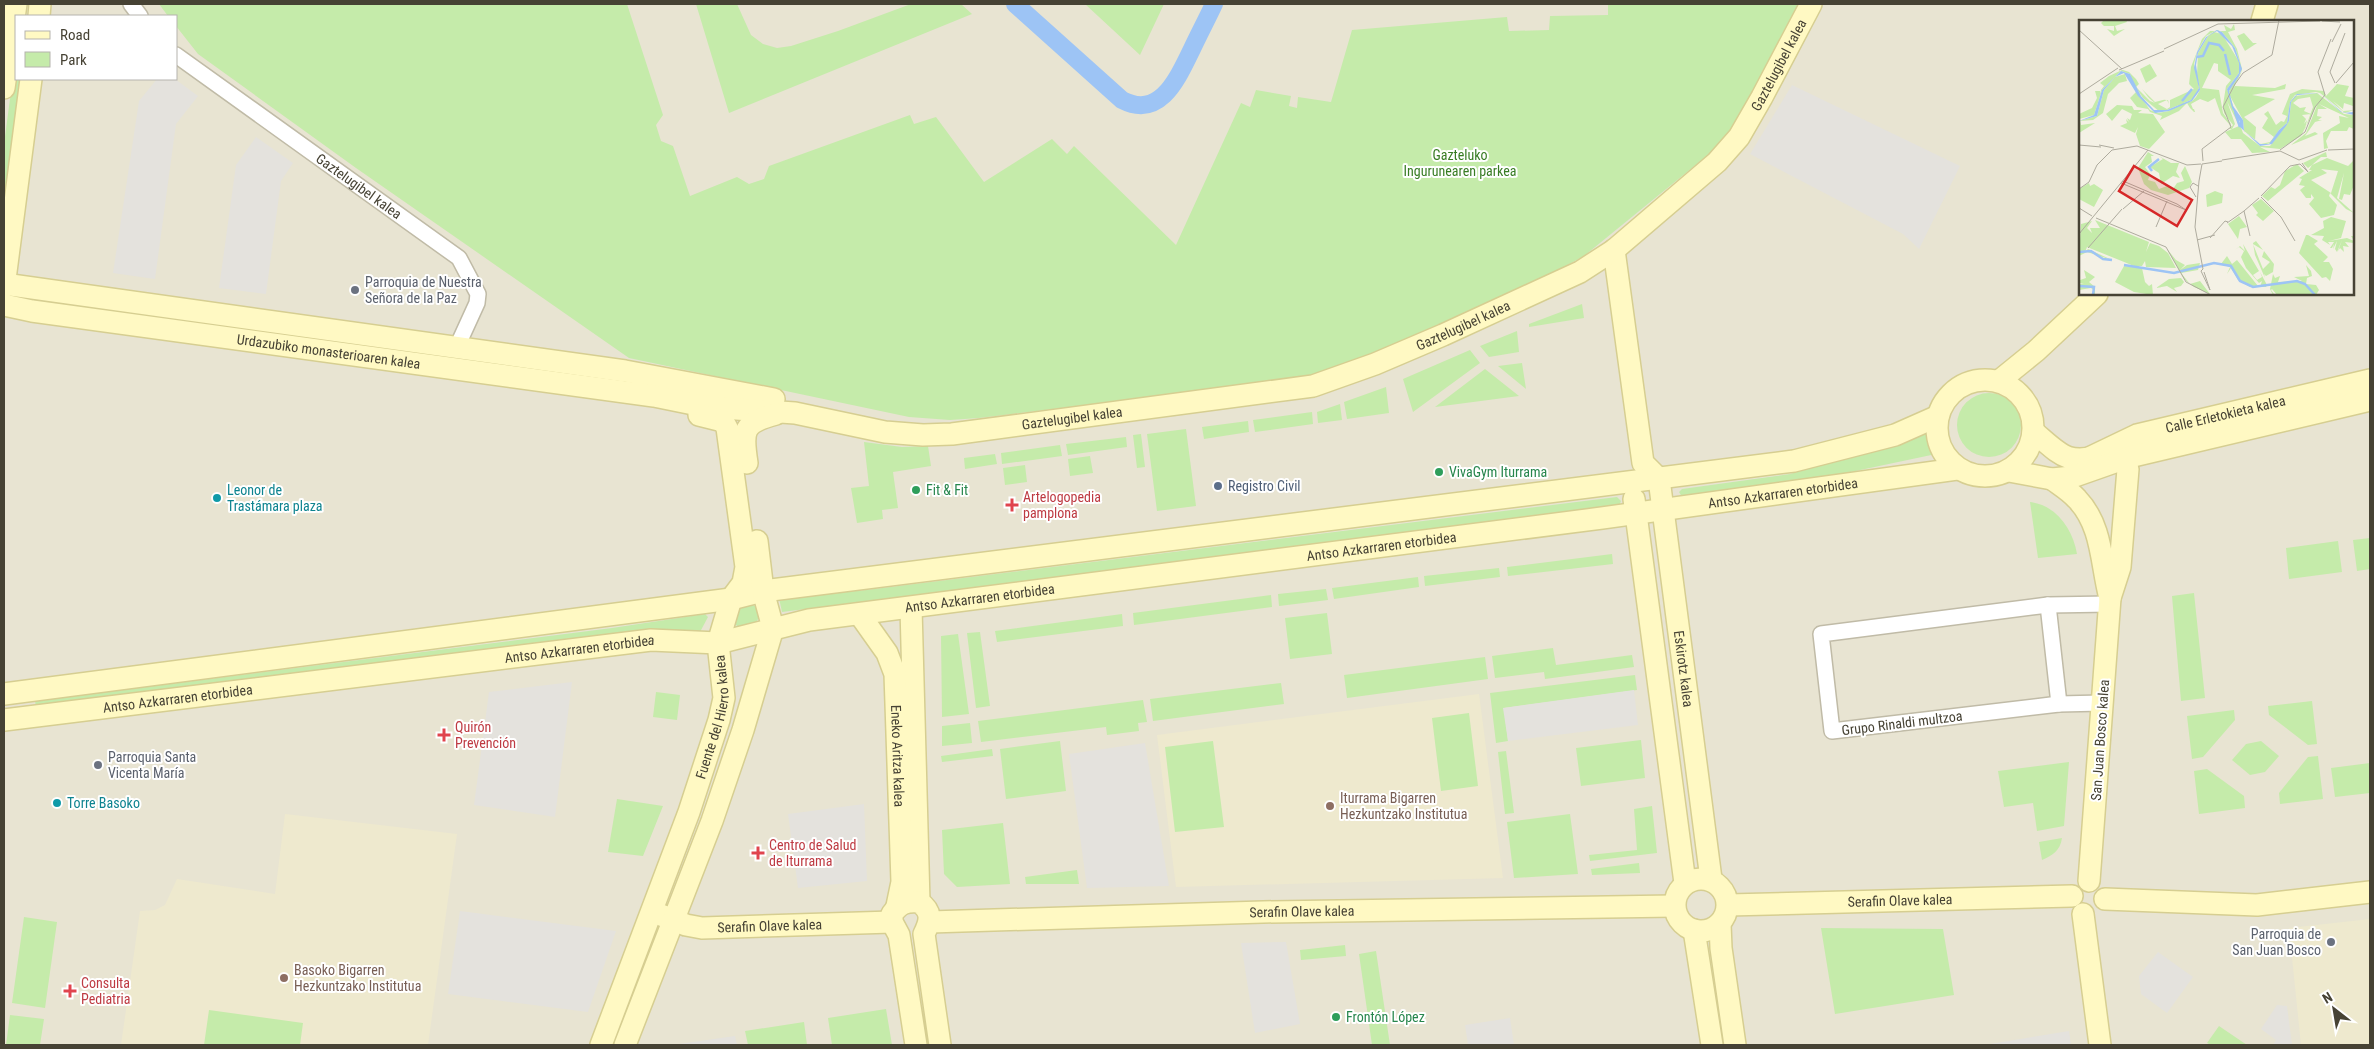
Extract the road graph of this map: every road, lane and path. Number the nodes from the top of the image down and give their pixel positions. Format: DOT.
graph roads {
  1 [pos="16,4"];
  2 [pos="131,4"];
  3 [pos="1811,4"];
  4 [pos="2267,4"];
  5 [pos="139,15"];
  6 [pos="2262,20"];
  7 [pos="178,57"];
  8 [pos="31,80"];
  9 [pos="4,88"];
  10 [pos="1614,250"];
  11 [pos="4,285"];
  12 [pos="2096,295"];
  13 [pos="4,305"];
  14 [pos="456,349"];
  15 [pos="624,372"];
  16 [pos="510,376"];
  17 [pos="2370,380"];
  18 [pos="1999,381"];
  19 [pos="719,389"];
  20 [pos="2370,392"];
  21 [pos="654,396"];
  22 [pos="2370,400"];
  23 [pos="739,408"];
  24 [pos="2370,410"];
  25 [pos="785,412"];
  26 [pos="1938,416"];
  27 [pos="988,428"];
  28 [pos="2034,432"];
  29 [pos="743,438"];
  30 [pos="1643,463"];
  31 [pos="2084,467"];
  32 [pos="1957,469"];
  33 [pos="2128,469"];
  34 [pos="2009,471"];
  35 [pos="2052,479"];
  36 [pos="1659,480"];
  37 [pos="1632,482"];
  38 [pos="1664,510"];
  39 [pos="1635,514"];
  40 [pos="763,590"];
  41 [pos="730,599"];
  42 [pos="2110,601"];
  43 [pos="2048,605"];
  44 [pos="911,608"];
  45 [pos="860,615"];
  46 [pos="773,628"];
  47 [pos="718,643"];
  48 [pos="4,694"];
  49 [pos="2102,703"];
  50 [pos="2059,704"];
  51 [pos="4,720"];
  52 [pos="1711,880"];
  53 [pos="2089,881"];
  54 [pos="1684,883"];
  55 [pos="2370,892"];
  56 [pos="2072,896"];
  57 [pos="2105,899"];
  58 [pos="919,902"];
  59 [pos="1674,906"];
  60 [pos="651,911"];
  61 [pos="1724,914"];
  62 [pos="2083,914"];
  63 [pos="673,920"];
  64 [pos="896,921"];
  65 [pos="927,928"];
  66 [pos="1694,930"];
  67 [pos="601,1045"];
  68 [pos="625,1045"];
  69 [pos="916,1045"];
  70 [pos="940,1045"];
  71 [pos="1712,1045"];
  72 [pos="1735,1045"];
  73 [pos="2100,1045"];
  1 -- 9 [label="street"];
  2 -- 5 [label="street"];
  3 -- 10 [label="street, Gaztelugibel kalea"];
  4 -- 6 [label="street"];
  7 -- 14 [label="street, Gaztelugibel kalea"];
  8 -- 11 [label="street"];
  10 -- 27 [label="street, Gaztelugibel kalea"];
  10 -- 30 [label="street"];
  11 -- 14 [label="street, Urdazubiko monasterioaren kalea"];
  12 -- 18 [label="street"];
  13 -- 16 [label="street, Urdazubiko monasterioaren kalea"];
  14 -- 15 [label="street, Urdazubiko monasterioaren kalea"];
  15 -- 19 [label="street, Gaztelugibel kalea"];
  16 -- 21 [label="street, Urdazubiko monasterioaren kalea"];
  16 -- 41 [label="street, Fuente del Hierro kalea"];
  17 -- 31 [label="street, Calle Erletokieta kalea"];
  18 -- 26 [label="street"];
  18 -- 28 [label="street"];
  19 -- 23 [label="street"];
  19 -- 27 [label="street, Gaztelugibel kalea"];
  20 -- 31 [label="street, Calle Erletokieta kalea"];
  21 -- 23 [label="street, Gaztelugibel kalea"];
  22 -- 31 [label="street, Calle Erletokieta kalea"];
  23 -- 25 [label="street, Gaztelugibel kalea"];
  23 -- 29 [label="street"];
  24 -- 33 [label="street, Calle Erletokieta kalea"];
  25 -- 27 [label="street, Gaztelugibel kalea"];
  25 -- 29 [label="street"];
  26 -- 32 [label="street"];
  26 -- 36 [label="street, Antso Azkarraren etorbidea"];
  28 -- 31 [label="street, Calle Erletokieta kalea"];
  28 -- 34 [label="street"];
  29 -- 40 [label="street"];
  30 -- 36 [label="street"];
  30 -- 37 [label="street"];
  31 -- 33 [label="street, Calle Erletokieta kalea"];
  31 -- 35 [label="street, Calle Erletokieta kalea"];
  32 -- 34 [label="street"];
  32 -- 38 [label="street, Antso Azkarraren etorbidea"];
  33 -- 42 [label="street, San Juan Bosco kalea"];
  34 -- 35 [label="street, Calle Erletokieta kalea"];
  35 -- 42 [label="street, San Juan Bosco kalea"];
  36 -- 37 [label="street, Antso Azkarraren etorbidea"];
  36 -- 38 [label="street, Eskirotz kalea"];
  37 -- 39 [label="street, Eskirotz kalea"];
  37 -- 40 [label="street, Antso Azkarraren etorbidea"];
  38 -- 39 [label="street, Antso Azkarraren etorbidea"];
  38 -- 52 [label="street, Eskirotz kalea"];
  39 -- 44 [label="street, Antso Azkarraren etorbidea"];
  39 -- 54 [label="street, Eskirotz kalea"];
  40 -- 41 [label="street, Antso Azkarraren etorbidea"];
  40 -- 46 [label="street"];
  41 -- 47 [label="street, Fuente del Hierro kalea"];
  41 -- 48 [label="street, Antso Azkarraren etorbidea"];
  42 -- 43 [label="street, Grupo Rinaldi multzoa"];
  42 -- 49 [label="street, San Juan Bosco kalea"];
  43 -- 50 [label="street"];
  43 -- 50 [label="street, Grupo Rinaldi multzoa"];
  44 -- 45 [label="street, Antso Azkarraren etorbidea"];
  44 -- 58 [label="street, Eneko Aritza kalea"];
  45 -- 46 [label="street, Antso Azkarraren etorbidea"];
  45 -- 64 [label="street, Eneko Aritza kalea"];
  46 -- 47 [label="street, Antso Azkarraren etorbidea"];
  46 -- 63 [label="street, Fuente del Hierro kalea"];
  47 -- 51 [label="street, Antso Azkarraren etorbidea"];
  47 -- 60 [label="street, Fuente del Hierro kalea"];
  49 -- 50 [label="street, Grupo Rinaldi multzoa"];
  49 -- 53 [label="street, San Juan Bosco kalea"];
  52 -- 54 [label="street"];
  52 -- 61 [label="street"];
  53 -- 56 [label="street"];
  53 -- 57 [label="street"];
  54 -- 59 [label="street"];
  55 -- 57 [label="street"];
  56 -- 61 [label="street, Serafin Olave kalea"];
  56 -- 62 [label="street"];
  57 -- 62 [label="street"];
  58 -- 64 [label="street"];
  58 -- 65 [label="street"];
  59 -- 65 [label="street, Serafin Olave kalea"];
  59 -- 66 [label="street"];
  60 -- 63 [label="street, Serafin Olave kalea"];
  60 -- 67 [label="street, Fuente del Hierro kalea"];
  61 -- 66 [label="street"];
  61 -- 72 [label="street"];
  62 -- 73 [label="street"];
  63 -- 64 [label="street, Serafin Olave kalea"];
  63 -- 68 [label="street, Fuente del Hierro kalea"];
  64 -- 65 [label="street"];
  64 -- 69 [label="street, Eneko Aritza kalea"];
  65 -- 70 [label="street"];
  66 -- 71 [label="street"];
}
